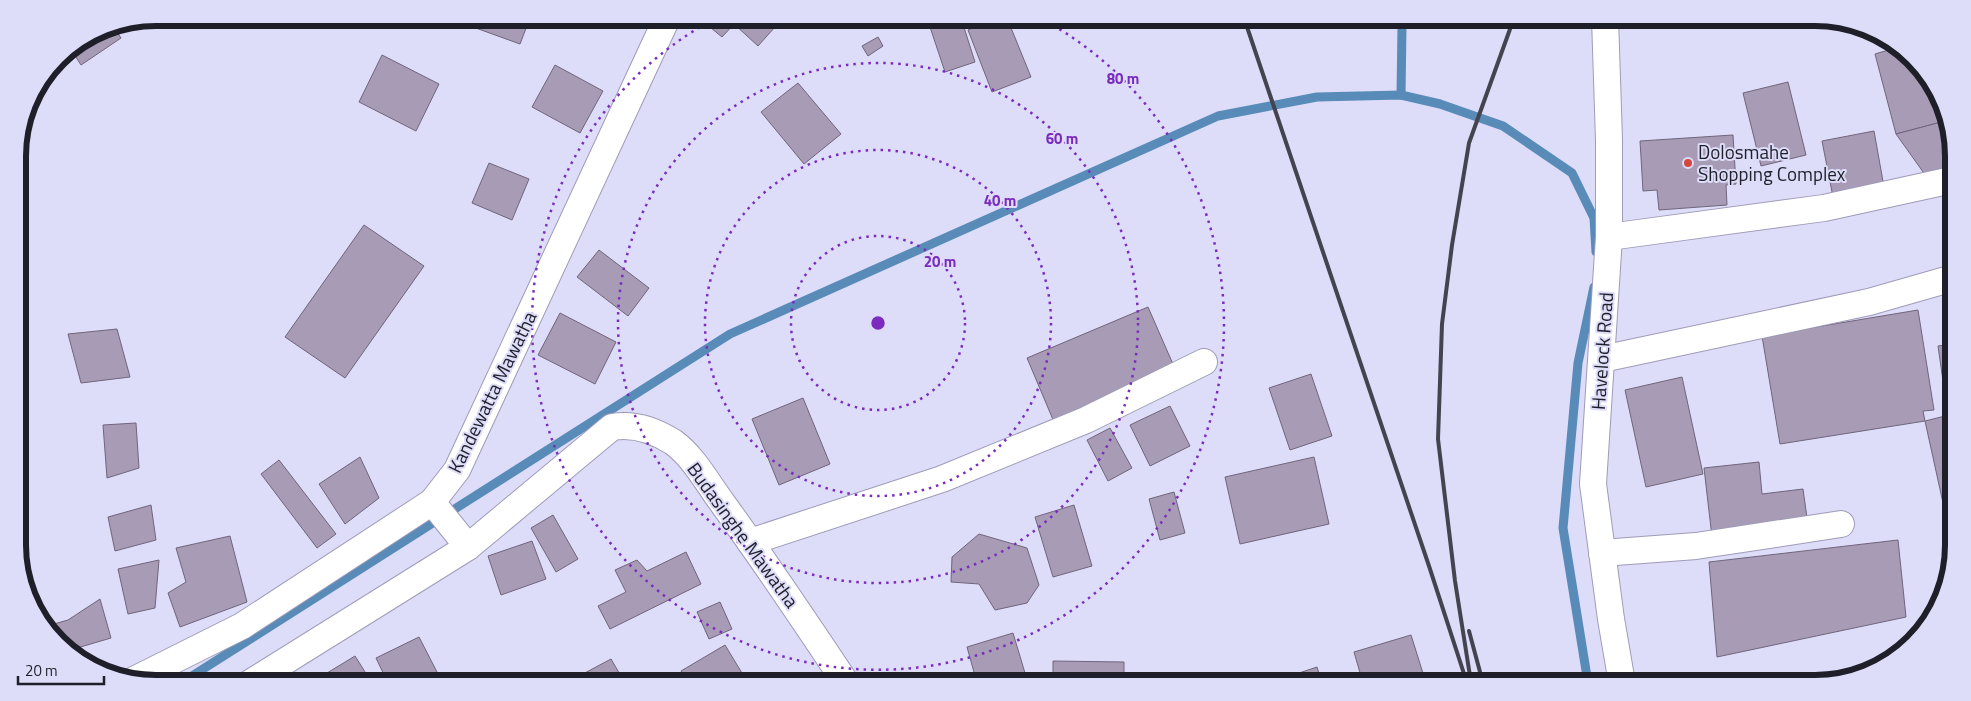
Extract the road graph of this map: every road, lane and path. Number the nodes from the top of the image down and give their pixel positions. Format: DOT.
graph roads {
  1 [pos="663,26"];
  2 [pos="1605,26"];
  3 [pos="1945,182"];
  4 [pos="1609,237"];
  5 [pos="1945,280"];
  6 [pos="1602,359"];
  7 [pos="1204,362"];
  8 [pos="432,502"];
  9 [pos="1841,524"];
  10 [pos="750,542"];
  11 [pos="468,547"];
  12 [pos="1602,553"];
  13 [pos="145,674"];
  14 [pos="1621,674"];
  15 [pos="264,675"];
  16 [pos="840,675"];
  1 -- 8 [label="street, Kandewatta Mawatha"];
  2 -- 4 [label="street, Havelock Road"];
  3 -- 4 [label="street"];
  4 -- 6 [label="street, Havelock Road"];
  5 -- 6 [label="street"];
  6 -- 12 [label="street, Havelock Road"];
  7 -- 10 [label="street"];
  8 -- 11 [label="street"];
  8 -- 13 [label="street, Kandewatta Mawatha"];
  9 -- 12 [label="street"];
  10 -- 11 [label="street, Budasinghe Mawatha"];
  10 -- 16 [label="street, Budasinghe Mawatha"];
  11 -- 15 [label="street"];
  12 -- 14 [label="street, Havelock Road"];
}
